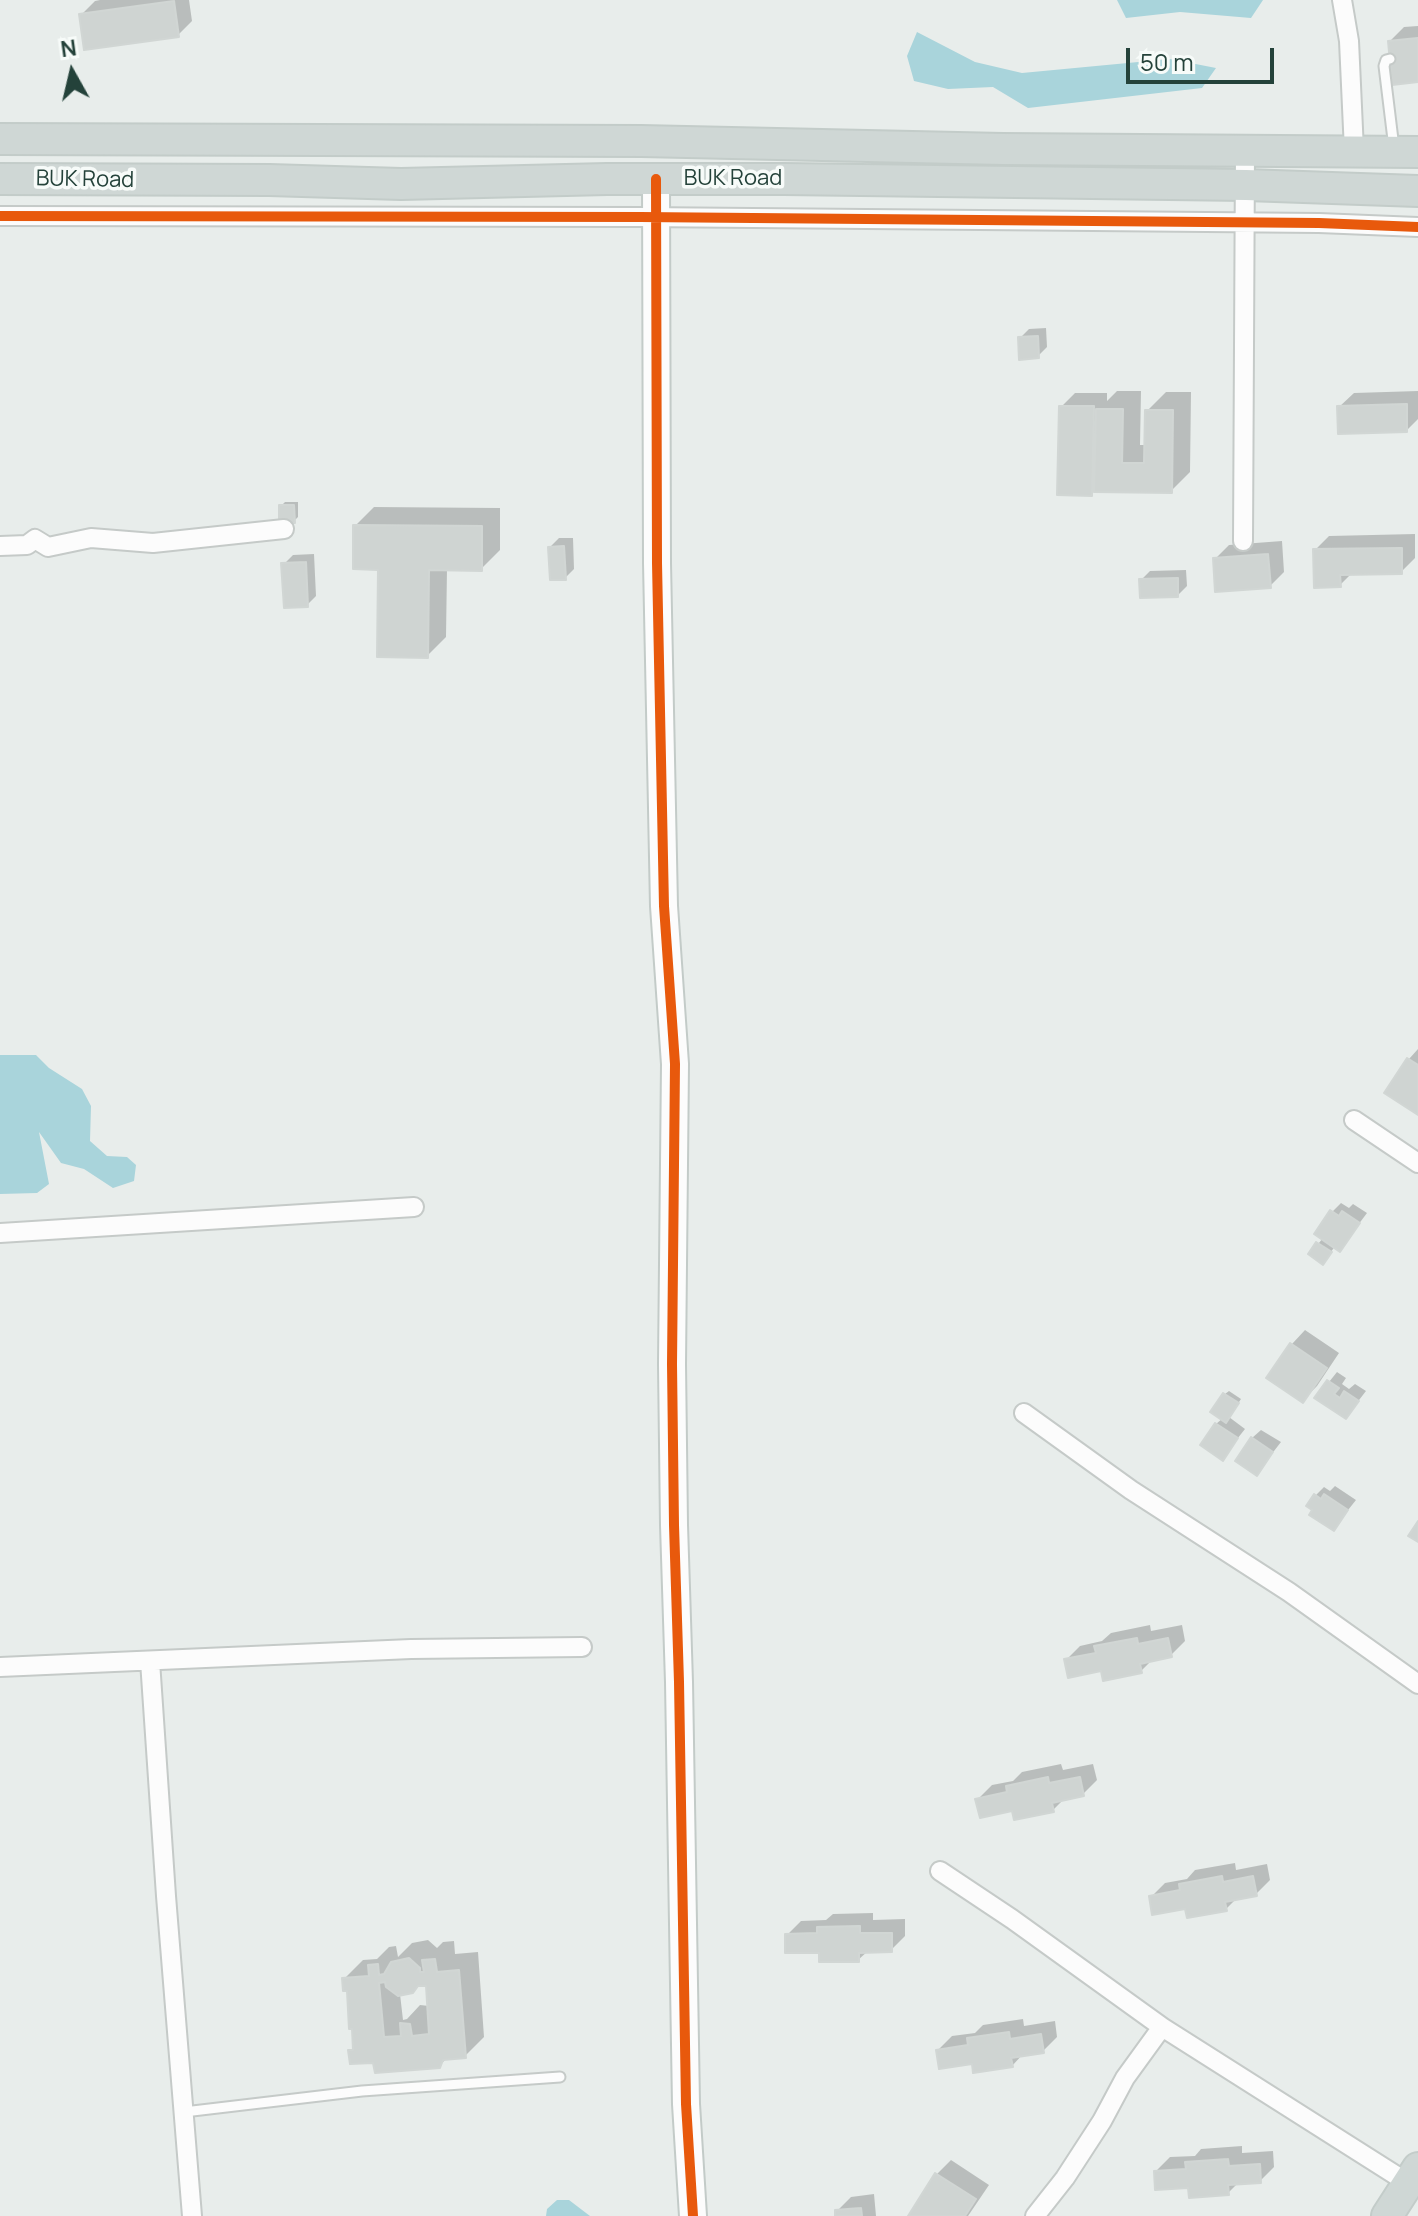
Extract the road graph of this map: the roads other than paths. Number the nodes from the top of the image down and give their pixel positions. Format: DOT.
graph roads {
  1 [pos="1342,0"];
  2 [pos="1390,59"];
  3 [pos="0,139"];
  4 [pos="1245,151"];
  5 [pos="1354,151"];
  6 [pos="1406,152"];
  7 [pos="0,179"];
  8 [pos="651,179"];
  9 [pos="1246,185"];
  10 [pos="1418,191"];
  11 [pos="0,216"];
  12 [pos="648,218"];
  13 [pos="1242,223"];
  14 [pos="1418,227"];
  15 [pos="284,529"];
  16 [pos="1243,541"];
  17 [pos="0,546"];
  18 [pos="1354,1120"];
  19 [pos="1418,1163"];
  20 [pos="414,1207"];
  21 [pos="0,1233"];
  22 [pos="1024,1413"];
  23 [pos="582,1647"];
  24 [pos="150,1661"];
  25 [pos="0,1667"];
  26 [pos="1418,1684"];
  27 [pos="940,1871"];
  28 [pos="1162,2027"];
  29 [pos="560,2077"];
  30 [pos="184,2112"];
  31 [pos="1413,2175"];
  32 [pos="192,2216"];
  33 [pos="693,2216"];
  34 [pos="1035,2216"];
  35 [pos="1387,2216"];
  1 -- 5 [label="street"];
  2 -- 6 [label="lane"];
  3 -- 4 [label="main road, BUK Road"];
  4 -- 5 [label="main road, BUK Road"];
  4 -- 9 [label="street"];
  5 -- 6 [label="main road, BUK Road"];
  7 -- 8 [label="main road, BUK Road"];
  8 -- 9 [label="main road, BUK Road"];
  8 -- 12 [label="street"];
  9 -- 10 [label="main road, BUK Road"];
  9 -- 13 [label="street"];
  11 -- 12 [label="street"];
  12 -- 13 [label="street"];
  12 -- 33 [label="street"];
  13 -- 14 [label="street"];
  13 -- 16 [label="street"];
  15 -- 17 [label="street"];
  18 -- 19 [label="street"];
  20 -- 21 [label="street"];
  22 -- 26 [label="street"];
  23 -- 24 [label="street"];
  24 -- 25 [label="street"];
  24 -- 30 [label="street"];
  27 -- 28 [label="street"];
  28 -- 31 [label="street"];
  28 -- 34 [label="street"];
  29 -- 30 [label="lane"];
  30 -- 32 [label="street"];
  31 -- 35 [label="main road"];
}
